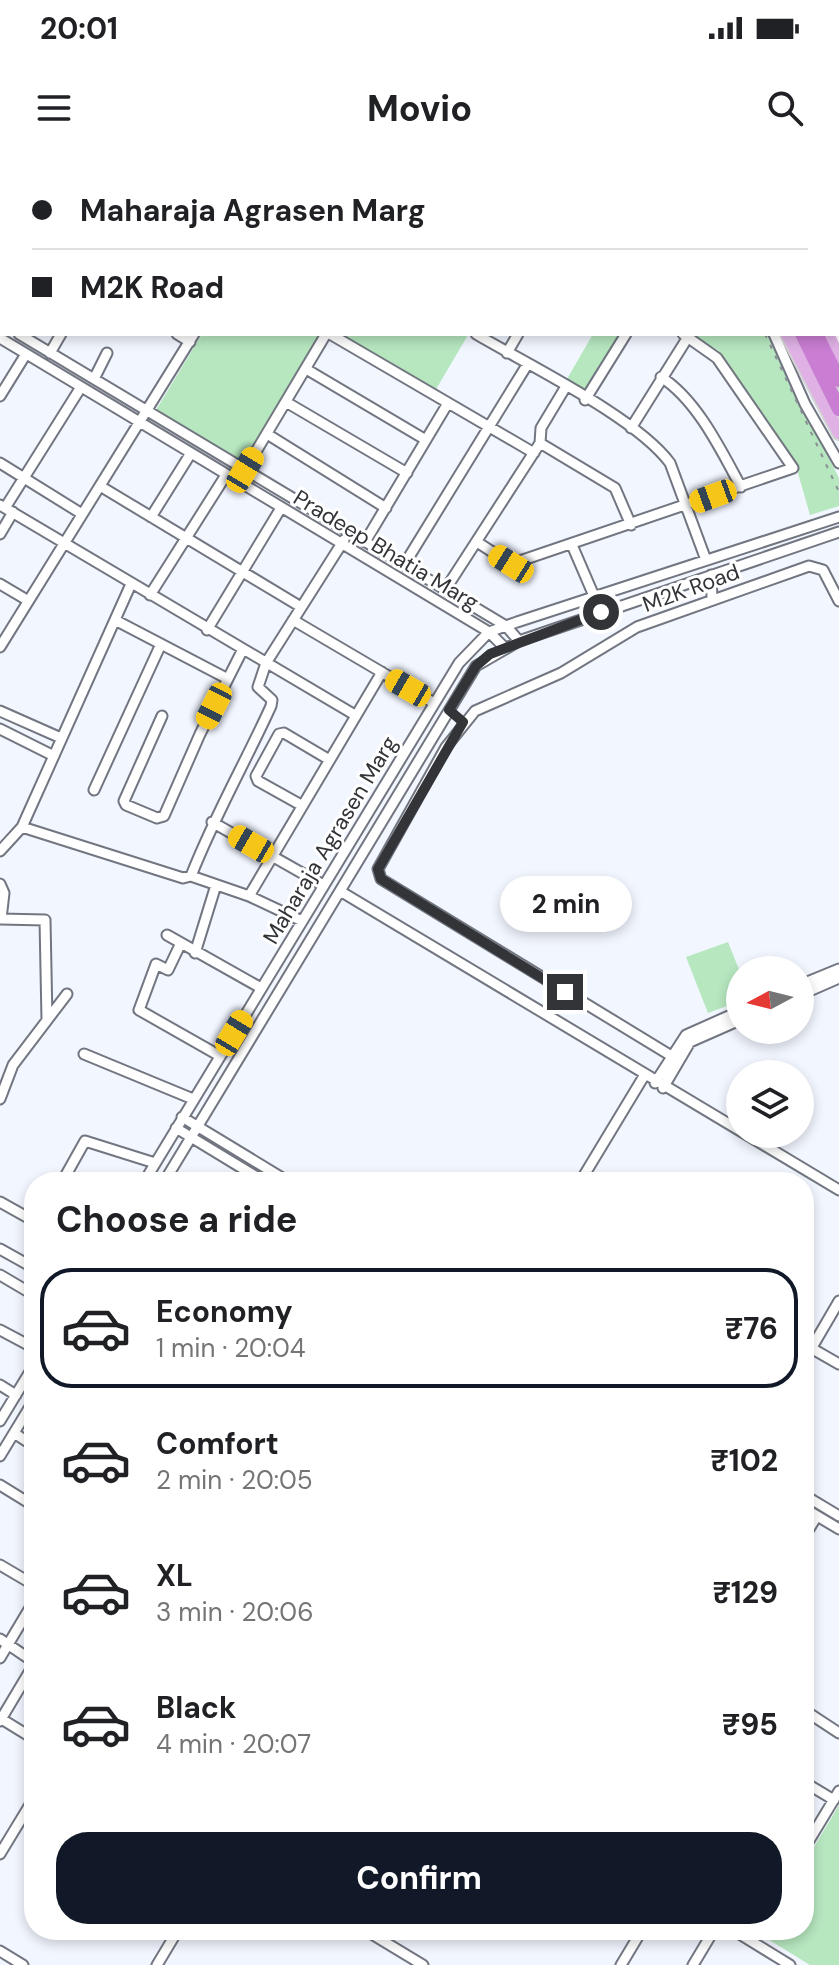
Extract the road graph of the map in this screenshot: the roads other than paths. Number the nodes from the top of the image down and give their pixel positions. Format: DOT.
graph roads {
  1 [pos="22,336"];
  2 [pos="60,336"];
  3 [pos="327,336"];
  4 [pos="331,336"];
  5 [pos="479,336"];
  6 [pos="517,336"];
  7 [pos="625,336"];
  8 [pos="686,336"];
  9 [pos="775,336"];
  10 [pos="788,336"];
  11 [pos="803,336"];
  12 [pos="817,336"];
  13 [pos="829,336"];
  14 [pos="0,338"];
  15 [pos="192,338"];
  16 [pos="50,353"];
  17 [pos="107,353"];
  18 [pos="507,353"];
  19 [pos="26,354"];
  20 [pos="839,357"];
  21 [pos="527,365"];
  22 [pos="306,369"];
  23 [pos="661,377"];
  24 [pos="94,379"];
  25 [pos="839,380"];
  26 [pos="81,387"];
  27 [pos="565,388"];
  28 [pos="0,396"];
  29 [pos="585,400"];
  30 [pos="286,402"];
  31 [pos="448,403"];
  32 [pos="839,409"];
  33 [pos="147,411"];
  34 [pos="139,423"];
  35 [pos="489,427"];
  36 [pos="631,428"];
  37 [pos="839,433"];
  38 [pos="267,434"];
  39 [pos="426,440"];
  40 [pos="540,443"];
  41 [pos="191,453"];
  42 [pos="534,453"];
  43 [pos="0,463"];
  44 [pos="839,463"];
  45 [pos="245,470"];
  46 [pos="407,473"];
  47 [pos="226,475"];
  48 [pos="23,477"];
  49 [pos="100,486"];
  50 [pos="741,487"];
  51 [pos="686,506"];
  52 [pos="6,508"];
  53 [pos="281,508"];
  54 [pos="386,508"];
  55 [pos="82,514"];
  56 [pos="151,517"];
  57 [pos="839,517"];
  58 [pos="631,525"];
  59 [pos="348,532"];
  60 [pos="839,532"];
  61 [pos="0,534"];
  62 [pos="785,535"];
  63 [pos="186,538"];
  64 [pos="365,542"];
  65 [pos="477,542"];
  66 [pos="64,543"];
  67 [pos="341,544"];
  68 [pos="572,545"];
  69 [pos="790,548"];
  70 [pos="706,560"];
  71 [pos="404,565"];
  72 [pos="243,572"];
  73 [pos="711,575"];
  74 [pos="0,584"];
  75 [pos="131,584"];
  76 [pos="445,590"];
  77 [pos="150,595"];
  78 [pos="594,596"];
  79 [pos="712,598"];
  80 [pos="27,600"];
  81 [pos="839,601"];
  82 [pos="301,607"];
  83 [pos="115,620"];
  84 [pos="293,620"];
  85 [pos="506,626"];
  86 [pos="207,630"];
  87 [pos="489,632"];
  88 [pos="519,641"];
  89 [pos="161,644"];
  90 [pos="0,647"];
  91 [pos="504,647"];
  92 [pos="242,651"];
  93 [pos="266,663"];
  94 [pos="382,672"];
  95 [pos="228,679"];
  96 [pos="434,703"];
  97 [pos="449,710"];
  98 [pos="0,711"];
  99 [pos="355,715"];
  100 [pos="162,716"];
  101 [pos="463,722"];
  102 [pos="0,729"];
  103 [pos="61,738"];
  104 [pos="54,756"];
  105 [pos="328,759"];
  106 [pos="94,790"];
  107 [pos="301,805"];
  108 [pos="212,822"];
  109 [pos="22,827"];
  110 [pos="0,851"];
  111 [pos="270,856"];
  112 [pos="191,876"];
  113 [pos="0,884"];
  114 [pos="216,885"];
  115 [pos="323,885"];
  116 [pos="340,891"];
  117 [pos="249,896"];
  118 [pos="0,920"];
  119 [pos="302,921"];
  120 [pos="167,935"];
  121 [pos="180,945"];
  122 [pos="195,953"];
  123 [pos="839,969"];
  124 [pos="839,978"];
  125 [pos="814,979"];
  126 [pos="261,988"];
  127 [pos="814,989"];
  128 [pos="67,994"];
  129 [pos="726,1017"];
  130 [pos="47,1020"];
  131 [pos="726,1026"];
  132 [pos="84,1054"];
  133 [pos="220,1056"];
  134 [pos="675,1058"];
  135 [pos="644,1076"];
  136 [pos="659,1086"];
  137 [pos="0,1099"];
  138 [pos="193,1099"];
  139 [pos="182,1117"];
  140 [pos="198,1126"];
  141 [pos="176,1128"];
  142 [pos="192,1137"];
  143 [pos="155,1163"];
  144 [pos="68,1172"];
  145 [pos="150,1172"];
  146 [pos="170,1172"];
  147 [pos="249,1172"];
  148 [pos="273,1172"];
  149 [pos="586,1172"];
  150 [pos="808,1172"];
  151 [pos="814,1176"];
  152 [pos="839,1190"];
  153 [pos="0,1202"];
  154 [pos="24,1215"];
  155 [pos="0,1249"];
  156 [pos="24,1262"];
  157 [pos="0,1275"];
  158 [pos="24,1289"];
  159 [pos="839,1301"];
  160 [pos="828,1319"];
  161 [pos="839,1326"];
  162 [pos="0,1330"];
  163 [pos="24,1343"];
  164 [pos="814,1343"];
  165 [pos="814,1350"];
  166 [pos="839,1364"];
  167 [pos="24,1382"];
  168 [pos="0,1385"];
  169 [pos="16,1395"];
  170 [pos="24,1416"];
  171 [pos="0,1421"];
  172 [pos="14,1433"];
  173 [pos="24,1440"];
  174 [pos="0,1456"];
  175 [pos="0,1485"];
  176 [pos="24,1500"];
  177 [pos="814,1501"];
  178 [pos="814,1514"];
  179 [pos="817,1516"];
  180 [pos="839,1516"];
  181 [pos="814,1521"];
  182 [pos="839,1529"];
  183 [pos="0,1565"];
  184 [pos="24,1579"];
  185 [pos="24,1615"];
  186 [pos="4,1642"];
  187 [pos="24,1656"];
  188 [pos="0,1658"];
  189 [pos="24,1679"];
  190 [pos="814,1717"];
  191 [pos="0,1719"];
  192 [pos="24,1733"];
  193 [pos="839,1733"];
  194 [pos="814,1786"];
  195 [pos="836,1795"];
  196 [pos="24,1814"];
  197 [pos="814,1832"];
  198 [pos="0,1854"];
  199 [pos="172,1940"];
  200 [pos="636,1940"];
  201 [pos="708,1940"];
  202 [pos="749,1940"];
  203 [pos="383,1941"];
  204 [pos="0,1951"];
  205 [pos="771,1953"];
  206 [pos="23,1965"];
  207 [pos="157,1965"];
  208 [pos="423,1965"];
  209 [pos="621,1965"];
  210 [pos="693,1965"];
  211 [pos="764,1965"];
  212 [pos="790,1965"];
  1 -- 16 [label="street, Pradeep Bhatia Marg"];
  2 -- 16 [label="street"];
  3 -- 22 [label="street"];
  4 -- 31 [label="street"];
  5 -- 18 [label="street"];
  6 -- 18 [label="street"];
  7 -- 29 [label="street"];
  8 -- 23 [label="street"];
  8 -- 50 [label="street"];
  9 -- 44 [label="street"];
  10 -- 37 [label="main road"];
  11 -- 32 [label="highway"];
  12 -- 25 [label="highway"];
  13 -- 20 [label="main road"];
  14 -- 19 [label="street, Pradeep Bhatia Marg"];
  15 -- 33 [label="street"];
  16 -- 24 [label="street, Pradeep Bhatia Marg"];
  17 -- 24 [label="street"];
  18 -- 21 [label="street"];
  19 -- 26 [label="street, Pradeep Bhatia Marg"];
  19 -- 28 [label="street"];
  21 -- 27 [label="street"];
  21 -- 35 [label="street"];
  22 -- 30 [label="street"];
  22 -- 39 [label="street"];
  23 -- 36 [label="street"];
  23 -- 50 [label="street"];
  24 -- 33 [label="street, Pradeep Bhatia Marg"];
  26 -- 34 [label="street, Pradeep Bhatia Marg"];
  26 -- 48 [label="street"];
  27 -- 29 [label="street"];
  27 -- 40 [label="street"];
  29 -- 36 [label="street"];
  30 -- 38 [label="street"];
  30 -- 46 [label="street"];
  31 -- 35 [label="street"];
  31 -- 39 [label="street"];
  33 -- 34 [label="street"];
  33 -- 45 [label="street, Pradeep Bhatia Marg"];
  34 -- 41 [label="street, Pradeep Bhatia Marg"];
  34 -- 49 [label="street"];
  35 -- 42 [label="street"];
  35 -- 71 [label="street"];
  36 -- 51 [label="street"];
  38 -- 45 [label="street"];
  38 -- 54 [label="street"];
  39 -- 46 [label="street"];
  40 -- 42 [label="street"];
  40 -- 58 [label="street"];
  41 -- 47 [label="street, Pradeep Bhatia Marg"];
  41 -- 56 [label="street"];
  42 -- 65 [label="street"];
  43 -- 48 [label="street"];
  45 -- 59 [label="street, Pradeep Bhatia Marg"];
  46 -- 54 [label="street"];
  47 -- 53 [label="street, Pradeep Bhatia Marg"];
  47 -- 63 [label="street"];
  48 -- 52 [label="street"];
  48 -- 55 [label="street"];
  49 -- 55 [label="street"];
  49 -- 56 [label="street"];
  50 -- 51 [label="street"];
  51 -- 58 [label="street"];
  51 -- 70 [label="street"];
  52 -- 61 [label="street"];
  52 -- 66 [label="street"];
  53 -- 67 [label="street, Pradeep Bhatia Marg"];
  53 -- 72 [label="street"];
  54 -- 64 [label="street"];
  55 -- 66 [label="street"];
  56 -- 63 [label="street"];
  57 -- 62 [label="street, Maharaja Agrasen Marg"];
  58 -- 68 [label="street"];
  59 -- 64 [label="street, Pradeep Bhatia Marg"];
  59 -- 67 [label="street"];
  60 -- 69 [label="street, Maharaja Agrasen Marg"];
  62 -- 69 [label="street"];
  62 -- 70 [label="street, Maharaja Agrasen Marg"];
  63 -- 72 [label="street"];
  63 -- 77 [label="street"];
  64 -- 71 [label="street, Pradeep Bhatia Marg"];
  65 -- 68 [label="street"];
  65 -- 76 [label="street"];
  66 -- 75 [label="street"];
  66 -- 80 [label="street"];
  67 -- 82 [label="street"];
  67 -- 87 [label="street, Pradeep Bhatia Marg"];
  68 -- 78 [label="street"];
  69 -- 73 [label="street, Maharaja Agrasen Marg"];
  70 -- 78 [label="street, Maharaja Agrasen Marg"];
  71 -- 76 [label="street, Pradeep Bhatia Marg"];
  72 -- 82 [label="street"];
  72 -- 86 [label="street"];
  73 -- 79 [label="street"];
  73 -- 88 [label="street, Maharaja Agrasen Marg"];
  74 -- 80 [label="street"];
  75 -- 77 [label="street"];
  75 -- 83 [label="street"];
  76 -- 85 [label="street, Pradeep Bhatia Marg"];
  77 -- 86 [label="street"];
  78 -- 85 [label="street, Maharaja Agrasen Marg"];
  79 -- 81 [label="street, M2K Road"];
  79 -- 101 [label="street, M2K Road"];
  80 -- 90 [label="street"];
  82 -- 84 [label="street"];
  83 -- 89 [label="street"];
  83 -- 103 [label="street"];
  84 -- 93 [label="street"];
  84 -- 94 [label="street"];
  85 -- 87 [label="street, Maharaja Agrasen Marg"];
  85 -- 88 [label="street, Pradeep Bhatia Marg"];
  86 -- 92 [label="street"];
  87 -- 91 [label="street, Pradeep Bhatia Marg"];
  87 -- 96 [label="street, Maharaja Agrasen Marg"];
  88 -- 91 [label="street, Maharaja Agrasen Marg"];
  89 -- 95 [label="street"];
  89 -- 106 [label="street"];
  91 -- 97 [label="street, Maharaja Agrasen Marg"];
  92 -- 93 [label="street"];
  92 -- 95 [label="street"];
  93 -- 99 [label="street"];
  93 -- 108 [label="street"];
  94 -- 96 [label="street"];
  94 -- 99 [label="street"];
  95 -- 100 [label="street"];
  96 -- 115 [label="street, Maharaja Agrasen Marg"];
  97 -- 101 [label="street"];
  97 -- 116 [label="street, Maharaja Agrasen Marg"];
  98 -- 103 [label="street"];
  99 -- 105 [label="street"];
  101 -- 134 [label="street, M2K Road"];
  102 -- 104 [label="street"];
  103 -- 104 [label="street"];
  104 -- 109 [label="street"];
  105 -- 107 [label="street"];
  105 -- 107 [label="street"];
  107 -- 111 [label="street"];
  108 -- 111 [label="street"];
  108 -- 112 [label="street"];
  109 -- 110 [label="street"];
  109 -- 112 [label="street"];
  111 -- 115 [label="street"];
  111 -- 117 [label="street"];
  112 -- 114 [label="street"];
  113 -- 118 [label="street"];
  114 -- 117 [label="street"];
  114 -- 122 [label="street"];
  115 -- 119 [label="street, Maharaja Agrasen Marg"];
  116 -- 135 [label="street"];
  116 -- 140 [label="street, Maharaja Agrasen Marg"];
  117 -- 119 [label="street"];
  118 -- 130 [label="street"];
  119 -- 126 [label="street, Maharaja Agrasen Marg"];
  120 -- 121 [label="street"];
  121 -- 122 [label="street"];
  121 -- 133 [label="street"];
  122 -- 126 [label="street"];
  123 -- 125 [label="street"];
  124 -- 127 [label="street"];
  126 -- 133 [label="street, Maharaja Agrasen Marg"];
  128 -- 130 [label="street"];
  129 -- 134 [label="street"];
  130 -- 137 [label="street"];
  131 -- 134 [label="street"];
  132 -- 138 [label="street"];
  133 -- 138 [label="street, Maharaja Agrasen Marg"];
  134 -- 136 [label="street"];
  135 -- 136 [label="street"];
  135 -- 149 [label="street"];
  136 -- 150 [label="street"];
  138 -- 139 [label="street, Maharaja Agrasen Marg"];
  139 -- 140 [label="street"];
  139 -- 141 [label="street, Maharaja Agrasen Marg"];
  140 -- 142 [label="street, Maharaja Agrasen Marg"];
  140 -- 148 [label="street"];
  141 -- 142 [label="street"];
  141 -- 143 [label="street, Maharaja Agrasen Marg"];
  142 -- 146 [label="street, Maharaja Agrasen Marg"];
  142 -- 147 [label="street"];
  143 -- 144 [label="street"];
  143 -- 145 [label="street, Maharaja Agrasen Marg"];
  151 -- 152 [label="street"];
  153 -- 154 [label="street"];
  155 -- 156 [label="street"];
  157 -- 158 [label="street"];
  159 -- 160 [label="street"];
  160 -- 161 [label="street"];
  160 -- 164 [label="street"];
  162 -- 163 [label="street"];
  165 -- 166 [label="street"];
  167 -- 169 [label="street"];
  168 -- 169 [label="street"];
  169 -- 171 [label="street"];
  170 -- 172 [label="street"];
  172 -- 173 [label="street"];
  172 -- 174 [label="street"];
  175 -- 176 [label="street"];
  177 -- 180 [label="street"];
  178 -- 179 [label="street"];
  179 -- 181 [label="street"];
  179 -- 182 [label="street"];
  183 -- 184 [label="street"];
  185 -- 186 [label="street"];
  186 -- 187 [label="street"];
  186 -- 188 [label="street"];
  189 -- 191 [label="street"];
  190 -- 193 [label="street"];
  191 -- 192 [label="street"];
  194 -- 195 [label="street"];
  195 -- 197 [label="street"];
  196 -- 198 [label="street"];
  199 -- 207 [label="street"];
  200 -- 209 [label="street"];
  201 -- 210 [label="street"];
  202 -- 205 [label="street"];
  203 -- 208 [label="street"];
  204 -- 206 [label="street"];
  205 -- 211 [label="street"];
  205 -- 212 [label="street"];
}
